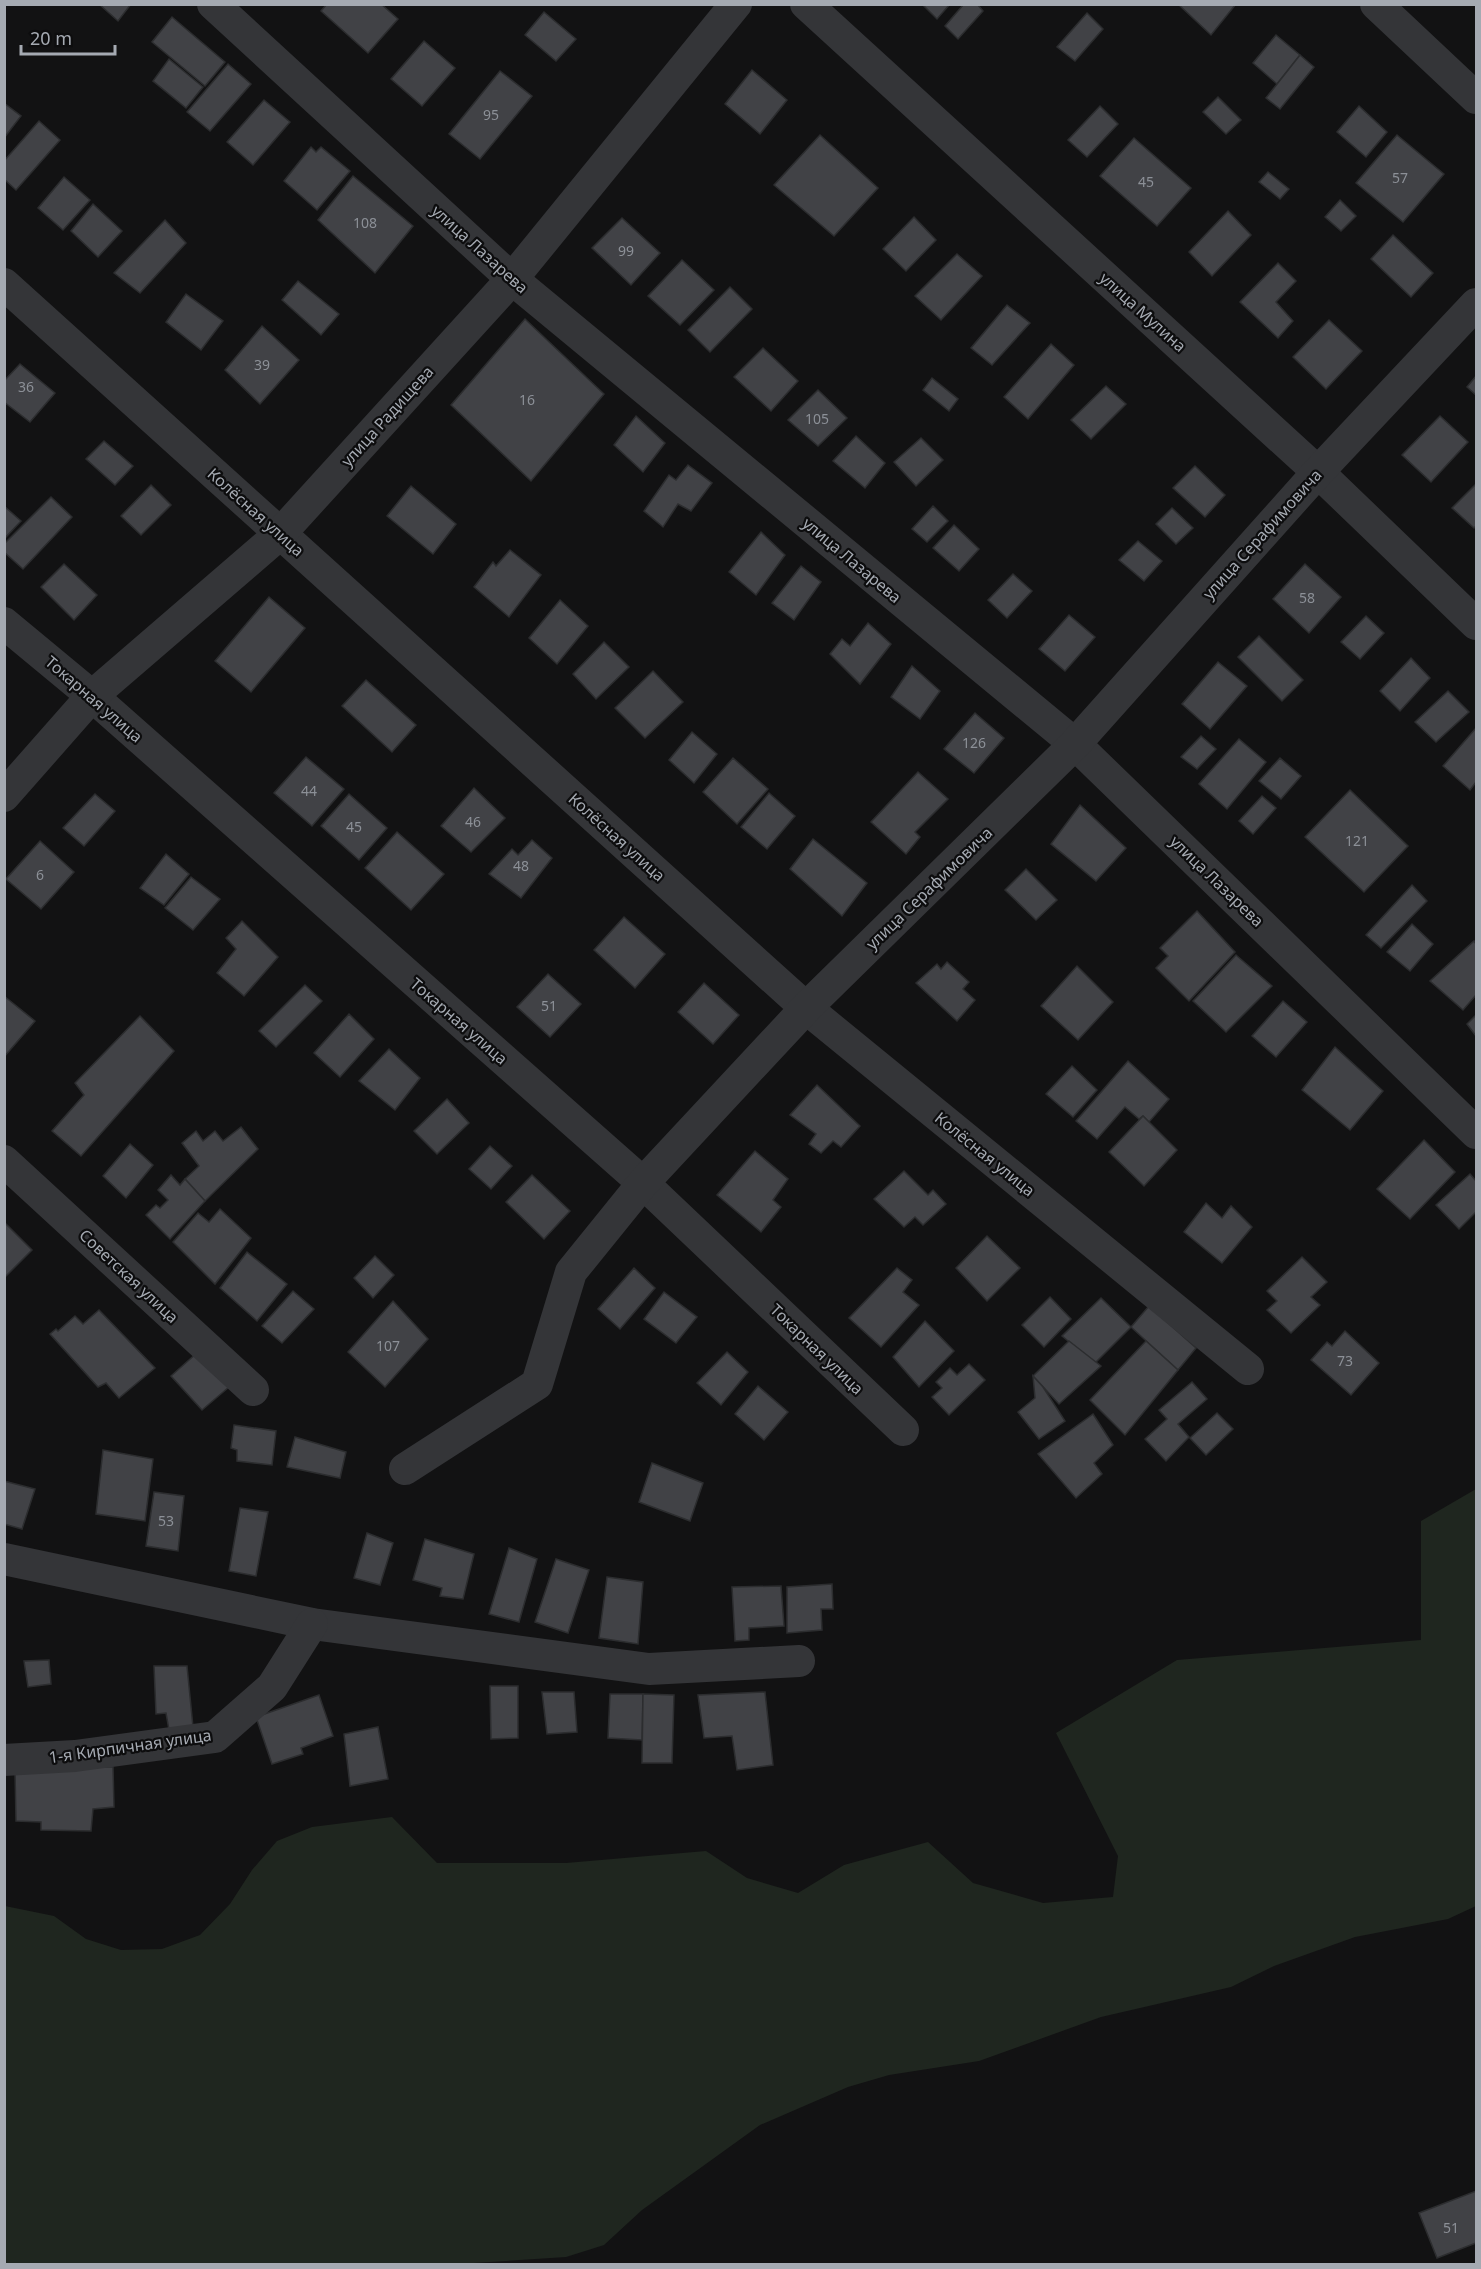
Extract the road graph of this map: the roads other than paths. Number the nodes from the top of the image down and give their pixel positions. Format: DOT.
graph roads {
  1 [pos="213,4"];
  2 [pos="736,4"];
  3 [pos="806,4"];
  4 [pos="1376,4"];
  5 [pos="1476,98"];
  6 [pos="512,279"];
  7 [pos="4,284"];
  8 [pos="1476,304"];
  9 [pos="1318,472"];
  10 [pos="280,534"];
  11 [pos="4,623"];
  12 [pos="1476,624"];
  13 [pos="92,696"];
  14 [pos="1075,744"];
  15 [pos="4,796"];
  16 [pos="807,1008"];
  17 [pos="1476,1133"];
  18 [pos="4,1161"];
  19 [pos="643,1183"];
  20 [pos="1248,1369"];
  21 [pos="253,1390"];
  22 [pos="903,1430"];
  23 [pos="405,1469"];
  24 [pos="4,1558"];
  25 [pos="312,1624"];
  26 [pos="799,1661"];
  27 [pos="4,1760"];
  1 -- 6 [label="street, улица Лазарева"];
  2 -- 6 [label="street, улица Радищева"];
  3 -- 9 [label="street, улица Мулина"];
  4 -- 5 [label="street"];
  6 -- 10 [label="street, улица Радищева"];
  6 -- 14 [label="street, улица Лазарева"];
  7 -- 10 [label="street, Колёсная улица"];
  8 -- 9 [label="street, улица Серафимовича"];
  9 -- 12 [label="street, улица Мулина"];
  9 -- 14 [label="street, улица Серафимовича"];
  10 -- 13 [label="street, улица Радищева"];
  10 -- 16 [label="street, Колёсная улица"];
  11 -- 13 [label="street, Токарная улица"];
  13 -- 15 [label="street, улица Радищева"];
  13 -- 19 [label="street, Токарная улица"];
  14 -- 16 [label="street, улица Серафимовича"];
  14 -- 17 [label="street, улица Лазарева"];
  16 -- 19 [label="street, улица Серафимовича"];
  16 -- 20 [label="street, Колёсная улица"];
  18 -- 21 [label="street, Советская улица"];
  19 -- 22 [label="street, Токарная улица"];
  19 -- 23 [label="street, улица Серафимовича"];
  24 -- 25 [label="street"];
  25 -- 26 [label="street"];
  25 -- 27 [label="street, 1-я Кирпичная улица"];
}
